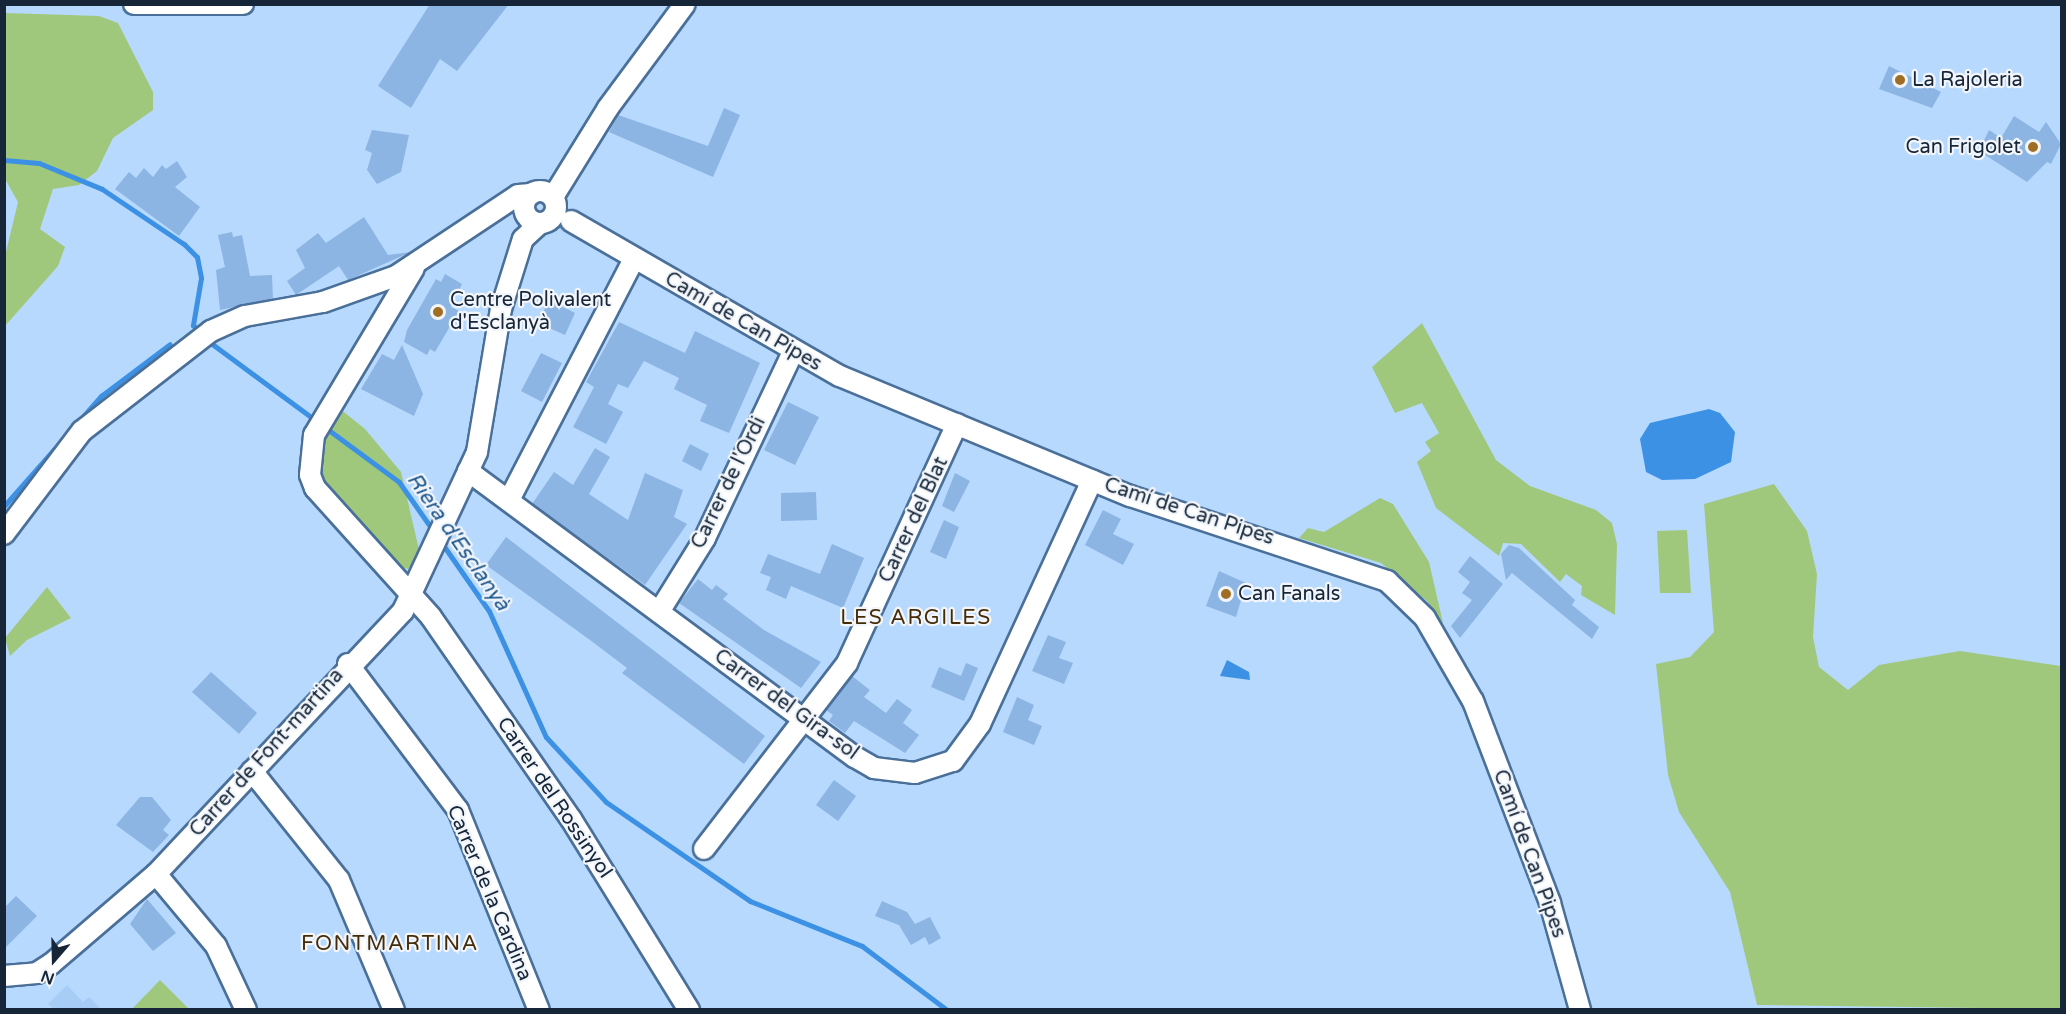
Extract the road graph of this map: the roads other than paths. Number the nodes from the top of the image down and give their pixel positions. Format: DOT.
graph roads {
  1 [pos="134,4"];
  2 [pos="243,4"];
  3 [pos="685,4"];
  4 [pos="545,196"];
  5 [pos="571,221"];
  6 [pos="543,223"];
  7 [pos="633,259"];
  8 [pos="414,268"];
  9 [pos="362,288"];
  10 [pos="388,305"];
  11 [pos="793,352"];
  12 [pos="957,424"];
  13 [pos="468,471"];
  14 [pos="1092,480"];
  15 [pos="509,500"];
  16 [pos="4,534"];
  17 [pos="410,593"];
  18 [pos="659,612"];
  19 [pos="348,664"];
  20 [pos="805,720"];
  21 [pos="252,771"];
  22 [pos="704,849"];
  23 [pos="156,874"];
  24 [pos="4,976"];
  25 [pos="246,1010"];
  26 [pos="394,1010"];
  27 [pos="539,1010"];
  28 [pos="688,1010"];
  29 [pos="1580,1010"];
  1 -- 2 [label="street"];
  3 -- 4 [label="street, Carrer de Font-martina"];
  4 -- 5 [label="street, Camí de Can Pipes"];
  4 -- 6 [label="street, Carrer de Font-martina"];
  4 -- 6 [label="street"];
  4 -- 8 [label="street"];
  5 -- 6 [label="street"];
  5 -- 7 [label="street, Camí de Can Pipes"];
  6 -- 13 [label="street, Carrer de Font-martina"];
  7 -- 11 [label="street, Camí de Can Pipes"];
  7 -- 15 [label="street"];
  8 -- 9 [label="street"];
  8 -- 10 [label="street, Carrer del Rossinyol"];
  9 -- 10 [label="street"];
  9 -- 16 [label="street"];
  10 -- 17 [label="street, Carrer del Rossinyol"];
  11 -- 12 [label="street, Camí de Can Pipes"];
  11 -- 18 [label="street, Carrer de l'Ordi"];
  12 -- 14 [label="street, Camí de Can Pipes"];
  12 -- 20 [label="street, Carrer del Blat"];
  13 -- 15 [label="street, Carrer del Gira-sol"];
  13 -- 17 [label="street, Carrer de Font-martina"];
  14 -- 20 [label="street, Carrer del Gira-sol"];
  14 -- 29 [label="street, Camí de Can Pipes"];
  15 -- 18 [label="street, Carrer del Gira-sol"];
  17 -- 19 [label="street, Carrer de Font-martina"];
  17 -- 28 [label="street, Carrer del Rossinyol"];
  18 -- 20 [label="street, Carrer del Gira-sol"];
  19 -- 21 [label="street, Carrer de Font-martina"];
  19 -- 27 [label="street, Carrer de la Cardina"];
  20 -- 22 [label="street, Carrer del Blat"];
  21 -- 23 [label="street, Carrer de Font-martina"];
  21 -- 26 [label="street"];
  23 -- 24 [label="street, Carrer de Font-martina"];
  23 -- 25 [label="street"];
}
